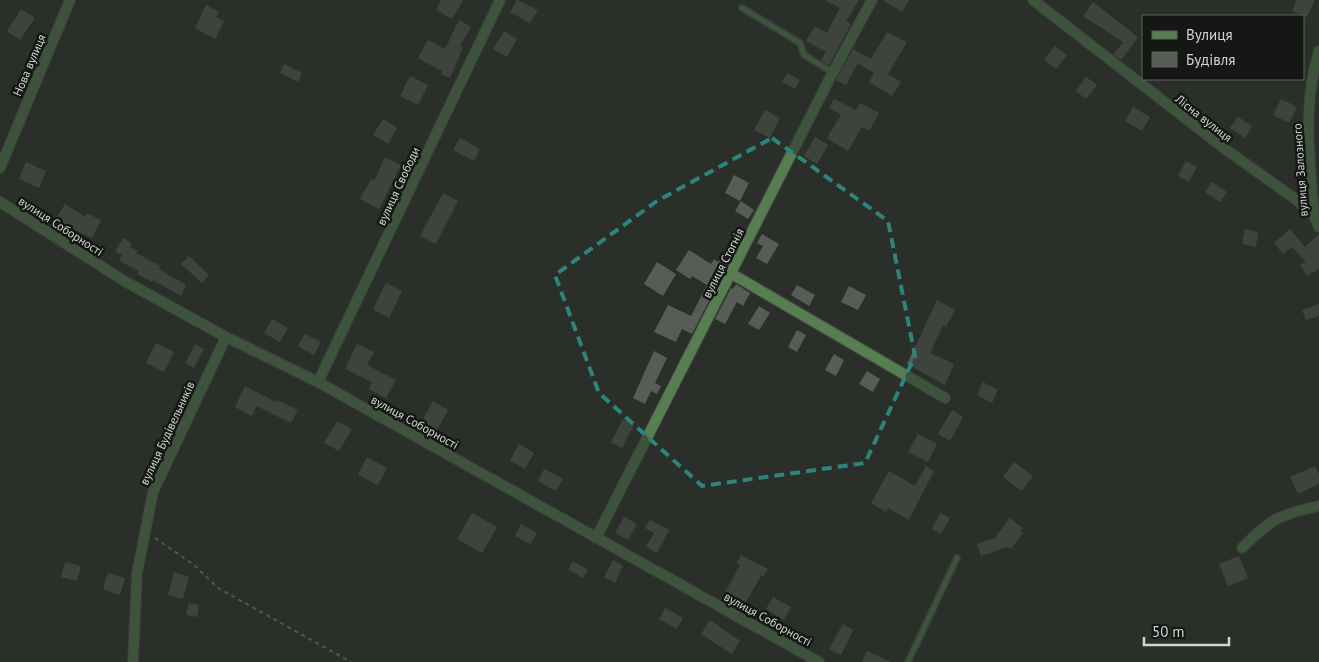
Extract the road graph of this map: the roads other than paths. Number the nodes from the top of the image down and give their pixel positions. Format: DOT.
graph roads {
  1 [pos="70,0"];
  2 [pos="500,0"];
  3 [pos="872,0"];
  4 [pos="1033,0"];
  5 [pos="742,8"];
  6 [pos="1319,51"];
  7 [pos="833,72"];
  8 [pos="0,168"];
  9 [pos="0,202"];
  10 [pos="1314,216"];
  11 [pos="1319,227"];
  12 [pos="732,274"];
  13 [pos="226,337"];
  14 [pos="318,382"];
  15 [pos="945,398"];
  16 [pos="1319,506"];
  17 [pos="596,538"];
  18 [pos="1242,548"];
  19 [pos="957,558"];
  20 [pos="133,662"];
  21 [pos="819,662"];
  22 [pos="908,662"];
  1 -- 8 [label="street, Нова вулиця"];
  2 -- 14 [label="street, вулиця Свободи"];
  3 -- 7 [label="street, вулиця Стогнія"];
  4 -- 10 [label="street, Лісна вулиця"];
  5 -- 7 [label="lane"];
  6 -- 10 [label="street, вулиця Залозного"];
  7 -- 12 [label="street, вулиця Стогнія"];
  9 -- 13 [label="street, вулиця Соборності"];
  10 -- 11 [label="street, вулиця Залозного"];
  12 -- 15 [label="street"];
  12 -- 17 [label="street, вулиця Стогнія"];
  13 -- 14 [label="street, вулиця Соборності"];
  13 -- 20 [label="street, вулиця Будівельників"];
  14 -- 17 [label="street, вулиця Соборності"];
  16 -- 18 [label="street"];
  17 -- 21 [label="street, вулиця Соборності"];
  19 -- 22 [label="lane"];
}
